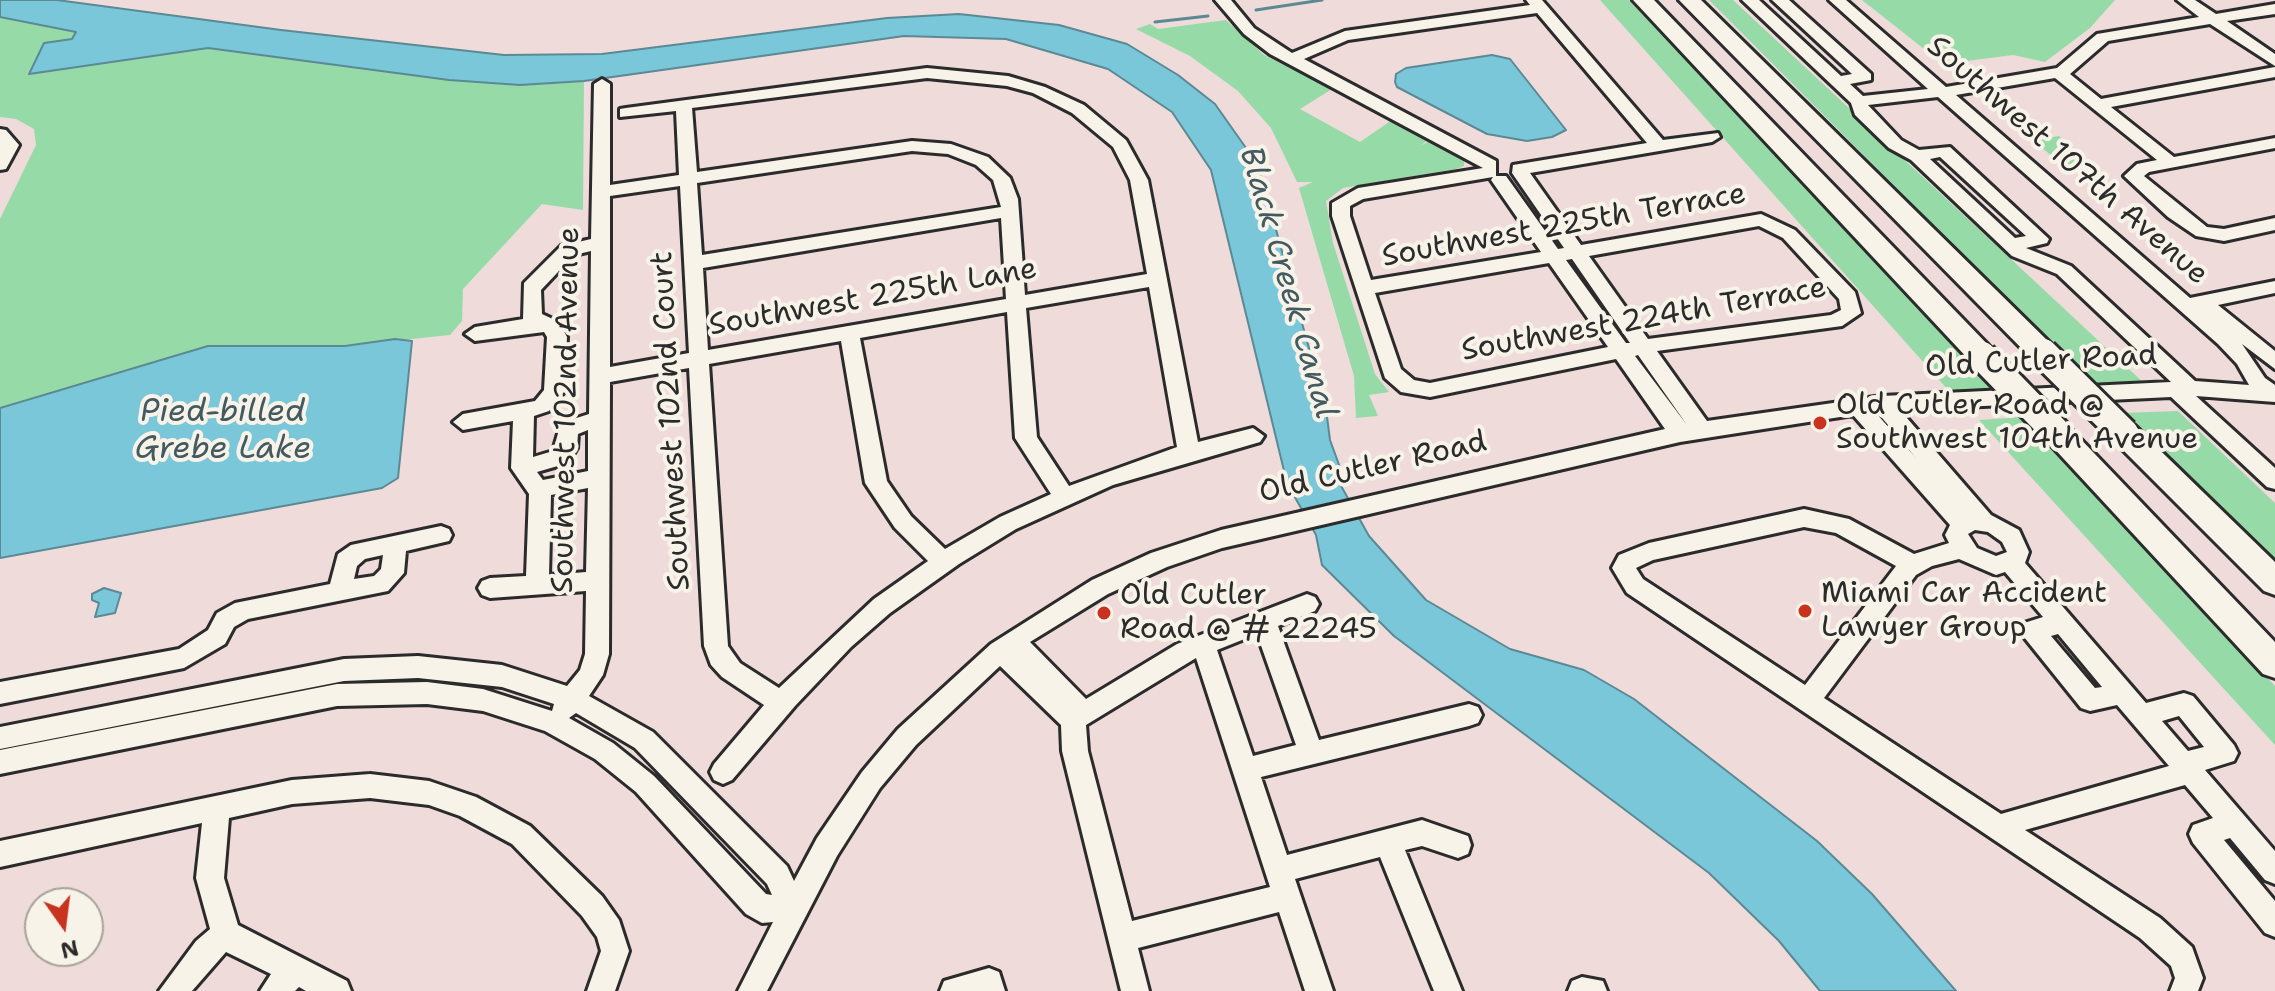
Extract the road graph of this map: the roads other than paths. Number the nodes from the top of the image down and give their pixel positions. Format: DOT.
graph roads {
  1 [pos="1223,0"];
  2 [pos="1643,0"];
  3 [pos="1689,0"];
  4 [pos="1750,0"];
  5 [pos="1837,0"];
  6 [pos="1854,0"];
  7 [pos="2185,0"];
  8 [pos="1537,4"];
  9 [pos="1786,5"];
  10 [pos="2275,9"];
  11 [pos="1766,14"];
  12 [pos="2214,19"];
  13 [pos="1291,59"];
  14 [pos="2275,61"];
  15 [pos="2049,71"];
  16 [pos="2275,72"];
  17 [pos="1838,81"];
  18 [pos="602,84"];
  19 [pos="1943,89"];
  20 [pos="2079,89"];
  21 [pos="1869,100"];
  22 [pos="2099,104"];
  23 [pos="684,105"];
  24 [pos="626,113"];
  25 [pos="0,134"];
  26 [pos="1712,137"];
  27 [pos="2275,143"];
  28 [pos="1658,145"];
  29 [pos="1917,156"];
  30 [pos="2171,163"];
  31 [pos="0,165"];
  32 [pos="1520,171"];
  33 [pos="1493,173"];
  34 [pos="688,179"];
  35 [pos="601,192"];
  36 [pos="1010,211"];
  37 [pos="2275,224"];
  38 [pos="601,243"];
  39 [pos="2011,245"];
  40 [pos="1575,251"];
  41 [pos="1553,255"];
  42 [pos="693,263"];
  43 [pos="1157,279"];
  44 [pos="2275,287"];
  45 [pos="1365,288"];
  46 [pos="1016,304"];
  47 [pos="2196,304"];
  48 [pos="1849,316"];
  49 [pos="541,323"];
  50 [pos="849,332"];
  51 [pos="475,334"];
  52 [pos="1643,346"];
  53 [pos="1621,351"];
  54 [pos="699,359"];
  55 [pos="2275,363"];
  56 [pos="2252,374"];
  57 [pos="600,376"];
  58 [pos="2192,389"];
  59 [pos="2274,395"];
  60 [pos="1882,404"];
  61 [pos="1858,407"];
  62 [pos="524,412"];
  63 [pos="599,419"];
  64 [pos="463,422"];
  65 [pos="1702,430"];
  66 [pos="1680,434"];
  67 [pos="1253,436"];
  68 [pos="1189,452"];
  69 [pos="1925,456"];
  70 [pos="1903,460"];
  71 [pos="550,461"];
  72 [pos="522,468"];
  73 [pos="599,477"];
  74 [pos="2275,481"];
  75 [pos="548,486"];
  76 [pos="1064,496"];
  77 [pos="1972,523"];
  78 [pos="441,535"];
  79 [pos="396,544"];
  80 [pos="1963,549"];
  81 [pos="943,562"];
  82 [pos="2011,563"];
  83 [pos="1912,564"];
  84 [pos="598,581"];
  85 [pos="2275,582"];
  86 [pos="537,585"];
  87 [pos="490,588"];
  88 [pos="340,591"];
  89 [pos="1307,604"];
  90 [pos="1265,623"];
  91 [pos="1203,644"];
  92 [pos="1007,646"];
  93 [pos="2275,664"];
  94 [pos="0,693"];
  95 [pos="573,699"];
  96 [pos="1807,701"];
  97 [pos="781,703"];
  98 [pos="1469,715"];
  99 [pos="2142,715"];
  100 [pos="1076,718"];
  101 [pos="552,722"];
  102 [pos="0,738"];
  103 [pos="1311,753"];
  104 [pos="0,762"];
  105 [pos="2187,768"];
  106 [pos="1246,769"];
  107 [pos="723,772"];
  108 [pos="217,806"];
  109 [pos="2235,824"];
  110 [pos="2003,831"];
  111 [pos="1388,842"];
  112 [pos="1458,845"];
  113 [pos="0,854"];
  114 [pos="2275,871"];
  115 [pos="1283,883"];
  116 [pos="793,908"];
  117 [pos="2275,923"];
  118 [pos="226,934"];
  119 [pos="1121,938"];
  120 [pos="295,971"];
  121 [pos="173,991"];
  122 [pos="274,991"];
  123 [pos="337,991"];
  124 [pos="601,991"];
  125 [pos="752,991"];
  126 [pos="954,991"];
  127 [pos="991,991"];
  128 [pos="1135,991"];
  129 [pos="1319,991"];
  130 [pos="1448,991"];
  131 [pos="1582,991"];
  132 [pos="1593,991"];
  133 [pos="2184,991"];
  1 -- 13 [label="street"];
  2 -- 93 [label="highway, bridge"];
  3 -- 85 [label="highway, bridge"];
  4 -- 11 [label="street"];
  5 -- 19 [label="street, Southwest 107th Avenue"];
  6 -- 19 [label="street, Southwest 107th Avenue"];
  7 -- 12 [label="street"];
  8 -- 13 [label="street"];
  8 -- 28 [label="street"];
  9 -- 11 [label="street"];
  9 -- 17 [label="street"];
  10 -- 12 [label="street"];
  11 -- 17 [label="street"];
  12 -- 14 [label="street"];
  12 -- 15 [label="street"];
  13 -- 33 [label="street"];
  15 -- 19 [label="street"];
  15 -- 20 [label="street"];
  15 -- 20 [label="street"];
  16 -- 22 [label="street"];
  17 -- 21 [label="street"];
  18 -- 35 [label="street, Southwest 102nd Avenue"];
  19 -- 21 [label="street"];
  19 -- 21 [label="street"];
  19 -- 47 [label="street, Southwest 107th Avenue"];
  20 -- 22 [label="street"];
  21 -- 29 [label="street"];
  22 -- 30 [label="street"];
  23 -- 24 [label="street"];
  23 -- 34 [label="street, Southwest 102nd Court"];
  23 -- 43 [label="street"];
  25 -- 31 [label="street"];
  26 -- 28 [label="street"];
  27 -- 30 [label="street"];
  28 -- 32 [label="street"];
  29 -- 39 [label="street"];
  29 -- 39 [label="street"];
  30 -- 37 [label="street"];
  32 -- 33 [label="street"];
  32 -- 40 [label="street"];
  33 -- 41 [label="street"];
  33 -- 45 [label="street"];
  34 -- 35 [label="street"];
  34 -- 36 [label="street"];
  34 -- 42 [label="street, Southwest 102nd Court"];
  35 -- 38 [label="street, Southwest 102nd Avenue"];
  36 -- 42 [label="street"];
  36 -- 46 [label="street"];
  38 -- 49 [label="street"];
  38 -- 57 [label="street, Southwest 102nd Avenue"];
  39 -- 58 [label="street"];
  40 -- 41 [label="street, Southwest 225th Terrace"];
  40 -- 48 [label="street, Southwest 225th Terrace"];
  40 -- 52 [label="street"];
  41 -- 45 [label="street, Southwest 225th Terrace"];
  41 -- 53 [label="street"];
  42 -- 54 [label="street, Southwest 102nd Court"];
  43 -- 46 [label="street, Southwest 225th Lane"];
  43 -- 68 [label="street"];
  44 -- 47 [label="street"];
  45 -- 53 [label="street, Southwest 224th Terrace"];
  46 -- 50 [label="street, Southwest 225th Lane"];
  46 -- 76 [label="street"];
  47 -- 55 [label="street, Southwest 107th Avenue"];
  47 -- 56 [label="street, Southwest 107th Avenue"];
  48 -- 52 [label="street, Southwest 224th Terrace"];
  49 -- 51 [label="street"];
  49 -- 62 [label="street"];
  50 -- 54 [label="street, Southwest 225th Lane"];
  50 -- 81 [label="street"];
  52 -- 53 [label="street, Southwest 224th Terrace"];
  52 -- 65 [label="street"];
  53 -- 66 [label="street"];
  54 -- 57 [label="street, Southwest 225th Lane"];
  54 -- 97 [label="street, Southwest 102nd Court"];
  55 -- 56 [label="street, Old Cutler Road"];
  56 -- 58 [label="street, Old Cutler Road"];
  56 -- 59 [label="street, Southwest 107th Avenue"];
  57 -- 63 [label="street, Southwest 102nd Avenue"];
  58 -- 59 [label="street, Old Cutler Road"];
  58 -- 60 [label="street, Old Cutler Road"];
  58 -- 74 [label="street"];
  60 -- 61 [label="street, Old Cutler Road"];
  60 -- 69 [label="street"];
  61 -- 65 [label="street, Old Cutler Road"];
  61 -- 70 [label="street"];
  62 -- 64 [label="street"];
  62 -- 72 [label="street"];
  63 -- 71 [label="street"];
  63 -- 73 [label="street, Southwest 102nd Avenue"];
  65 -- 66 [label="street, Old Cutler Road"];
  66 -- 92 [label="street, Old Cutler Road"];
  67 -- 68 [label="street"];
  68 -- 76 [label="street"];
  69 -- 70 [label="street"];
  69 -- 77 [label="street"];
  70 -- 77 [label="street"];
  71 -- 72 [label="street"];
  71 -- 75 [label="street"];
  72 -- 75 [label="street"];
  73 -- 75 [label="street"];
  73 -- 84 [label="street, Southwest 102nd Avenue"];
  75 -- 86 [label="street"];
  76 -- 81 [label="street"];
  77 -- 80 [label="street"];
  77 -- 82 [label="street"];
  78 -- 79 [label="street"];
  79 -- 88 [label="street"];
  79 -- 88 [label="street"];
  80 -- 82 [label="street"];
  80 -- 83 [label="street"];
  81 -- 97 [label="street"];
  82 -- 99 [label="street"];
  83 -- 96 [label="street"];
  83 -- 96 [label="street"];
  84 -- 86 [label="street"];
  84 -- 95 [label="street, Southwest 102nd Avenue"];
  86 -- 87 [label="street"];
  88 -- 94 [label="street"];
  89 -- 90 [label="street"];
  90 -- 91 [label="street"];
  90 -- 103 [label="street"];
  91 -- 100 [label="street"];
  91 -- 106 [label="street"];
  92 -- 100 [label="street"];
  92 -- 116 [label="street, Old Cutler Road"];
  95 -- 101 [label="street, Southwest 102nd Avenue"];
  95 -- 102 [label="street"];
  95 -- 116 [label="street"];
  96 -- 110 [label="street"];
  97 -- 107 [label="street"];
  98 -- 103 [label="street"];
  99 -- 105 [label="street"];
  99 -- 105 [label="street"];
  100 -- 119 [label="street"];
  101 -- 104 [label="street"];
  101 -- 116 [label="street"];
  103 -- 106 [label="street"];
  105 -- 109 [label="street"];
  105 -- 110 [label="street"];
  106 -- 115 [label="street"];
  108 -- 113 [label="street"];
  108 -- 118 [label="street"];
  108 -- 124 [label="street"];
  109 -- 114 [label="street"];
  109 -- 117 [label="street"];
  110 -- 133 [label="street"];
  111 -- 112 [label="street"];
  111 -- 115 [label="street"];
  111 -- 130 [label="street"];
  115 -- 119 [label="street"];
  115 -- 129 [label="street"];
  116 -- 125 [label="street, Old Cutler Road"];
  118 -- 120 [label="street"];
  118 -- 121 [label="street"];
  119 -- 128 [label="street"];
  120 -- 122 [label="street"];
  120 -- 123 [label="street"];
  126 -- 127 [label="street"];
  131 -- 132 [label="street"];
}
